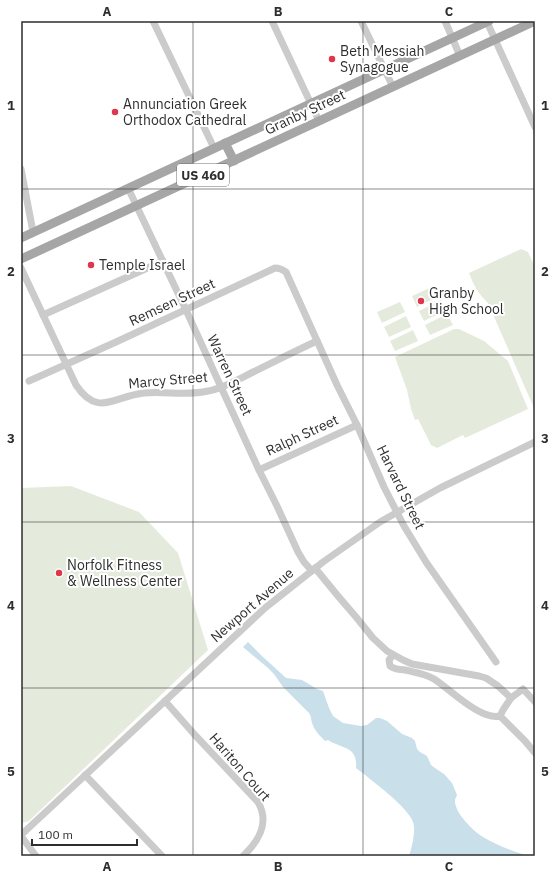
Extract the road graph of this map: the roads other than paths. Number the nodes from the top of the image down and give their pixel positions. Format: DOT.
graph roads {
  1 [pos="153,21"];
  2 [pos="272,21"];
  3 [pos="361,21"];
  4 [pos="445,21"];
  5 [pos="488,21"];
  6 [pos="535,21"];
  7 [pos="453,38"];
  8 [pos="495,40"];
  9 [pos="460,56"];
  10 [pos="384,70"];
  11 [pos="393,87"];
  12 [pos="311,103"];
  13 [pos="319,121"];
  14 [pos="535,127"];
  15 [pos="225,143"];
  16 [pos="214,148"];
  17 [pos="234,161"];
  18 [pos="21,169"];
  19 [pos="128,188"];
  20 [pos="136,206"];
  21 [pos="33,232"];
  22 [pos="21,238"];
  23 [pos="21,259"];
  24 [pos="163,261"];
  25 [pos="21,268"];
  26 [pos="186,310"];
  27 [pos="303,311"];
  28 [pos="43,315"];
  29 [pos="317,341"];
  30 [pos="66,364"];
  31 [pos="29,381"];
  32 [pos="221,387"];
  33 [pos="357,425"];
  34 [pos="535,442"];
  35 [pos="259,470"];
  36 [pos="397,512"];
  37 [pos="314,569"];
  38 [pos="393,655"];
  39 [pos="496,662"];
  40 [pos="511,698"];
  41 [pos="165,701"];
  42 [pos="535,702"];
  43 [pos="500,716"];
  44 [pos="535,753"];
  45 [pos="85,775"];
  46 [pos="21,836"];
  47 [pos="36,856"];
  48 [pos="162,856"];
  49 [pos="243,856"];
  1 -- 16 [label="street"];
  2 -- 12 [label="street"];
  3 -- 10 [label="street"];
  4 -- 7 [label="street"];
  5 -- 7 [label="main road, Granby Street / US 460"];
  5 -- 8 [label="street"];
  6 -- 8 [label="main road, Granby Street / US 460"];
  7 -- 9 [label="street"];
  7 -- 10 [label="main road, Granby Street / US 460"];
  8 -- 9 [label="main road, Granby Street / US 460"];
  8 -- 14 [label="street"];
  9 -- 11 [label="main road, Granby Street / US 460"];
  10 -- 11 [label="street"];
  10 -- 12 [label="main road, Granby Street / US 460"];
  11 -- 13 [label="main road, Granby Street / US 460"];
  12 -- 13 [label="street"];
  12 -- 15 [label="main road, Granby Street / US 460"];
  13 -- 17 [label="main road, Granby Street / US 460"];
  15 -- 16 [label="main road, Granby Street / US 460"];
  15 -- 17 [label="main road"];
  16 -- 19 [label="main road, Granby Street / US 460"];
  17 -- 20 [label="main road, Granby Street / US 460"];
  18 -- 21 [label="street"];
  19 -- 20 [label="street, Warren Street"];
  19 -- 21 [label="main road, Granby Street / US 460"];
  20 -- 23 [label="main road, Granby Street / US 460"];
  20 -- 24 [label="street, Warren Street"];
  21 -- 22 [label="main road, Granby Street / US 460"];
  24 -- 26 [label="street, Warren Street"];
  24 -- 28 [label="street"];
  25 -- 28 [label="street, Marcy Street"];
  26 -- 27 [label="street, Remsen Street"];
  26 -- 30 [label="street, Remsen Street"];
  26 -- 32 [label="street, Warren Street"];
  27 -- 29 [label="street, Harvard Street"];
  28 -- 30 [label="street, Marcy Street"];
  29 -- 32 [label="street, Marcy Street"];
  29 -- 33 [label="street, Harvard Street"];
  30 -- 31 [label="street, Remsen Street"];
  30 -- 32 [label="street, Marcy Street"];
  32 -- 35 [label="street, Warren Street"];
  33 -- 35 [label="street, Ralph Street"];
  33 -- 36 [label="street, Harvard Street"];
  34 -- 36 [label="street, Newport Avenue"];
  35 -- 37 [label="street, Warren Street"];
  36 -- 37 [label="street, Newport Avenue"];
  36 -- 39 [label="street, Harvard Street"];
  37 -- 38 [label="street, Warren Street"];
  37 -- 41 [label="street, Newport Avenue"];
  38 -- 40 [label="street, Warren Street"];
  38 -- 43 [label="street"];
  40 -- 42 [label="street"];
  40 -- 43 [label="street"];
  41 -- 45 [label="street, Newport Avenue"];
  41 -- 49 [label="street, Hariton Court"];
  43 -- 44 [label="street"];
  45 -- 46 [label="street, Newport Avenue"];
  45 -- 48 [label="street"];
  46 -- 47 [label="street"];
}
